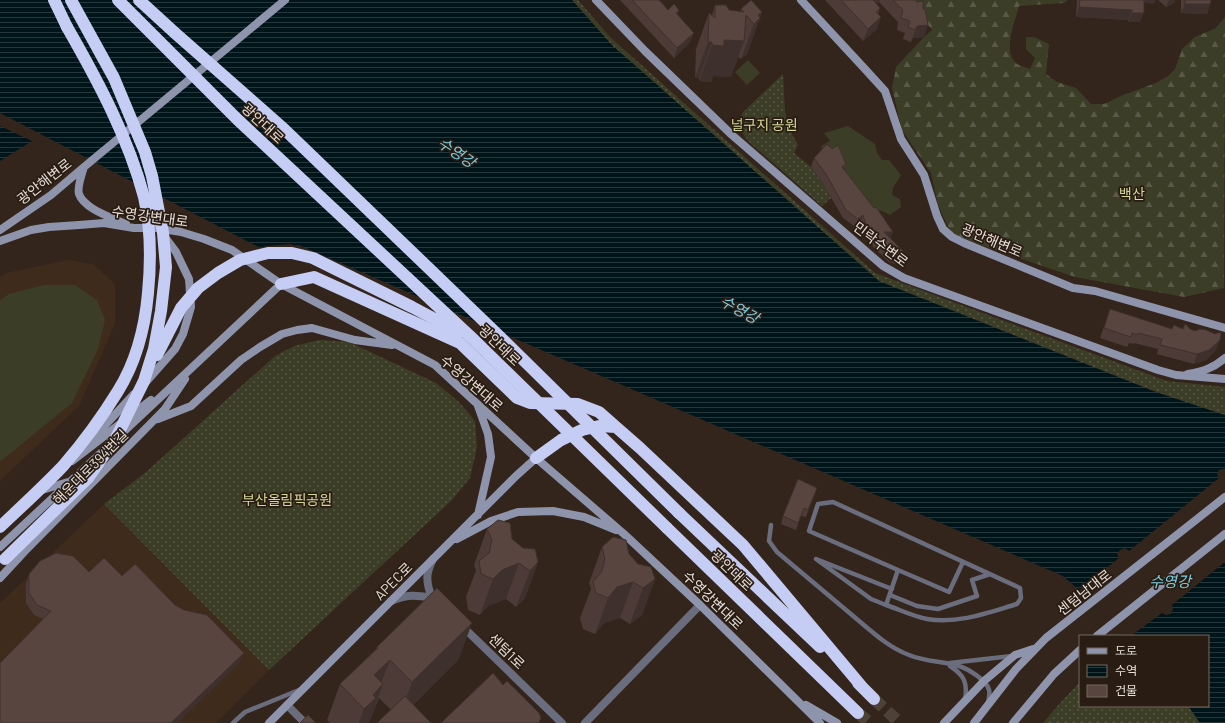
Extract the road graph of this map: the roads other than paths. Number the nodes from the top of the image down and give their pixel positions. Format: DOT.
graph roads {
  1 [pos="54,0"];
  2 [pos="71,0"];
  3 [pos="118,0"];
  4 [pos="139,0"];
  5 [pos="285,0"];
  6 [pos="596,0"];
  7 [pos="801,0"];
  8 [pos="84,166"];
  9 [pos="134,228"];
  10 [pos="157,228"];
  11 [pos="0,230"];
  12 [pos="0,240"];
  13 [pos="281,284"];
  14 [pos="1224,329"];
  15 [pos="473,339"];
  16 [pos="397,345"];
  17 [pos="1225,358"];
  18 [pos="192,369"];
  19 [pos="1176,375"];
  20 [pos="1225,379"];
  21 [pos="144,382"];
  22 [pos="477,403"];
  23 [pos="154,421"];
  24 [pos="616,427"];
  25 [pos="536,458"];
  26 [pos="71,462"];
  27 [pos="71,481"];
  28 [pos="37,492"];
  29 [pos="1225,497"];
  30 [pos="478,515"];
  31 [pos="0,524"];
  32 [pos="771,525"];
  33 [pos="0,527"];
  34 [pos="624,534"];
  35 [pos="1225,534"];
  36 [pos="449,543"];
  37 [pos="0,547"];
  38 [pos="433,560"];
  39 [pos="2,562"];
  40 [pos="963,562"];
  41 [pos="898,570"];
  42 [pos="990,574"];
  43 [pos="0,578"];
  44 [pos="892,589"];
  45 [pos="890,595"];
  46 [pos="433,598"];
  47 [pos="392,601"];
  48 [pos="700,604"];
  49 [pos="886,605"];
  50 [pos="444,609"];
  51 [pos="455,620"];
  52 [pos="1097,635"];
  53 [pos="1036,648"];
  54 [pos="1079,651"];
  55 [pos="1015,655"];
  56 [pos="947,664"];
  57 [pos="984,681"];
  58 [pos="305,688"];
  59 [pos="863,688"];
  60 [pos="795,698"];
  61 [pos="874,699"];
  62 [pos="964,702"];
  63 [pos="287,705"];
  64 [pos="986,707"];
  65 [pos="858,713"];
  66 [pos="233,723"];
  67 [pos="269,723"];
  68 [pos="305,723"];
  69 [pos="562,723"];
  70 [pos="585,723"];
  71 [pos="820,723"];
  72 [pos="837,723"];
  73 [pos="944,723"];
  74 [pos="974,723"];
  75 [pos="1013,723"];
  1 -- 33 [label="highway, bridge"];
  2 -- 21 [label="highway, bridge"];
  3 -- 15 [label="highway, 광안대로, bridge"];
  4 -- 59 [label="highway, 광안대로, bridge"];
  5 -- 8 [label="main road, 광안해변로, bridge"];
  6 -- 19 [label="main road, 민락수변로"];
  7 -- 14 [label="main road, 광안해변로"];
  8 -- 9 [label="main road"];
  8 -- 11 [label="main road, 광안해변로"];
  9 -- 10 [label="main road, 수영강변대로"];
  9 -- 12 [label="main road, 수영강변대로"];
  10 -- 13 [label="main road, 수영강변대로"];
  10 -- 26 [label="main road"];
  13 -- 16 [label="main road, 수영강변대로"];
  13 -- 18 [label="main road, 해운대로394번길"];
  13 -- 24 [label="highway"];
  15 -- 21 [label="highway, bridge"];
  15 -- 65 [label="highway, 광안대로, bridge"];
  16 -- 22 [label="main road, 수영강변대로"];
  16 -- 23 [label="main road"];
  17 -- 19 [label="main road"];
  18 -- 23 [label="main road, 해운대로394번길"];
  18 -- 26 [label="main road, 해운대로394번길"];
  18 -- 27 [label="main road, 해운대로394번길"];
  19 -- 20 [label="main road, 민락수변로"];
  21 -- 39 [label="highway, bridge"];
  22 -- 25 [label="main road, 수영강변대로"];
  22 -- 30 [label="main road"];
  23 -- 43 [label="main road, 해운대로394번길"];
  24 -- 25 [label="highway"];
  24 -- 59 [label="highway"];
  25 -- 30 [label="main road, APEC로"];
  25 -- 34 [label="main road, 수영강변대로"];
  26 -- 28 [label="main road, 해운대로394번길"];
  27 -- 28 [label="main road, 해운대로394번길"];
  27 -- 37 [label="main road, 해운대로394번길"];
  28 -- 31 [label="main road, 해운대로394번길"];
  29 -- 53 [label="main road, 센텀남대로"];
  30 -- 36 [label="main road, APEC로"];
  32 -- 56 [label="lane"];
  34 -- 36 [label="main road"];
  34 -- 48 [label="main road, 수영강변대로"];
  35 -- 52 [label="main road"];
  36 -- 38 [label="main road, APEC로"];
  38 -- 46 [label="street"];
  38 -- 47 [label="main road, APEC로"];
  40 -- 41 [label="lane"];
  40 -- 41 [label="lane"];
  40 -- 42 [label="lane"];
  41 -- 44 [label="lane"];
  42 -- 45 [label="lane"];
  42 -- 49 [label="lane"];
  44 -- 45 [label="lane"];
  44 -- 49 [label="lane"];
  45 -- 49 [label="lane"];
  46 -- 47 [label="street"];
  46 -- 50 [label="street"];
  47 -- 58 [label="main road, APEC로"];
  48 -- 60 [label="main road, 수영강변대로"];
  48 -- 70 [label="street"];
  51 -- 69 [label="street, 센텀1로"];
  53 -- 55 [label="main road"];
  53 -- 64 [label="main road, 센텀남대로"];
  54 -- 75 [label="main road"];
  55 -- 56 [label="lane"];
  55 -- 57 [label="main road"];
  56 -- 57 [label="lane"];
  56 -- 62 [label="lane"];
  57 -- 62 [label="main road"];
  57 -- 64 [label="lane"];
  58 -- 63 [label="main road, APEC로"];
  58 -- 66 [label="lane"];
  59 -- 61 [label="highway, 광안대로"];
  60 -- 71 [label="main road, 수영강변대로"];
  60 -- 72 [label="main road"];
  62 -- 73 [label="main road"];
  63 -- 67 [label="main road, APEC로"];
  63 -- 68 [label="street"];
  64 -- 74 [label="main road, 센텀남대로"];
}
